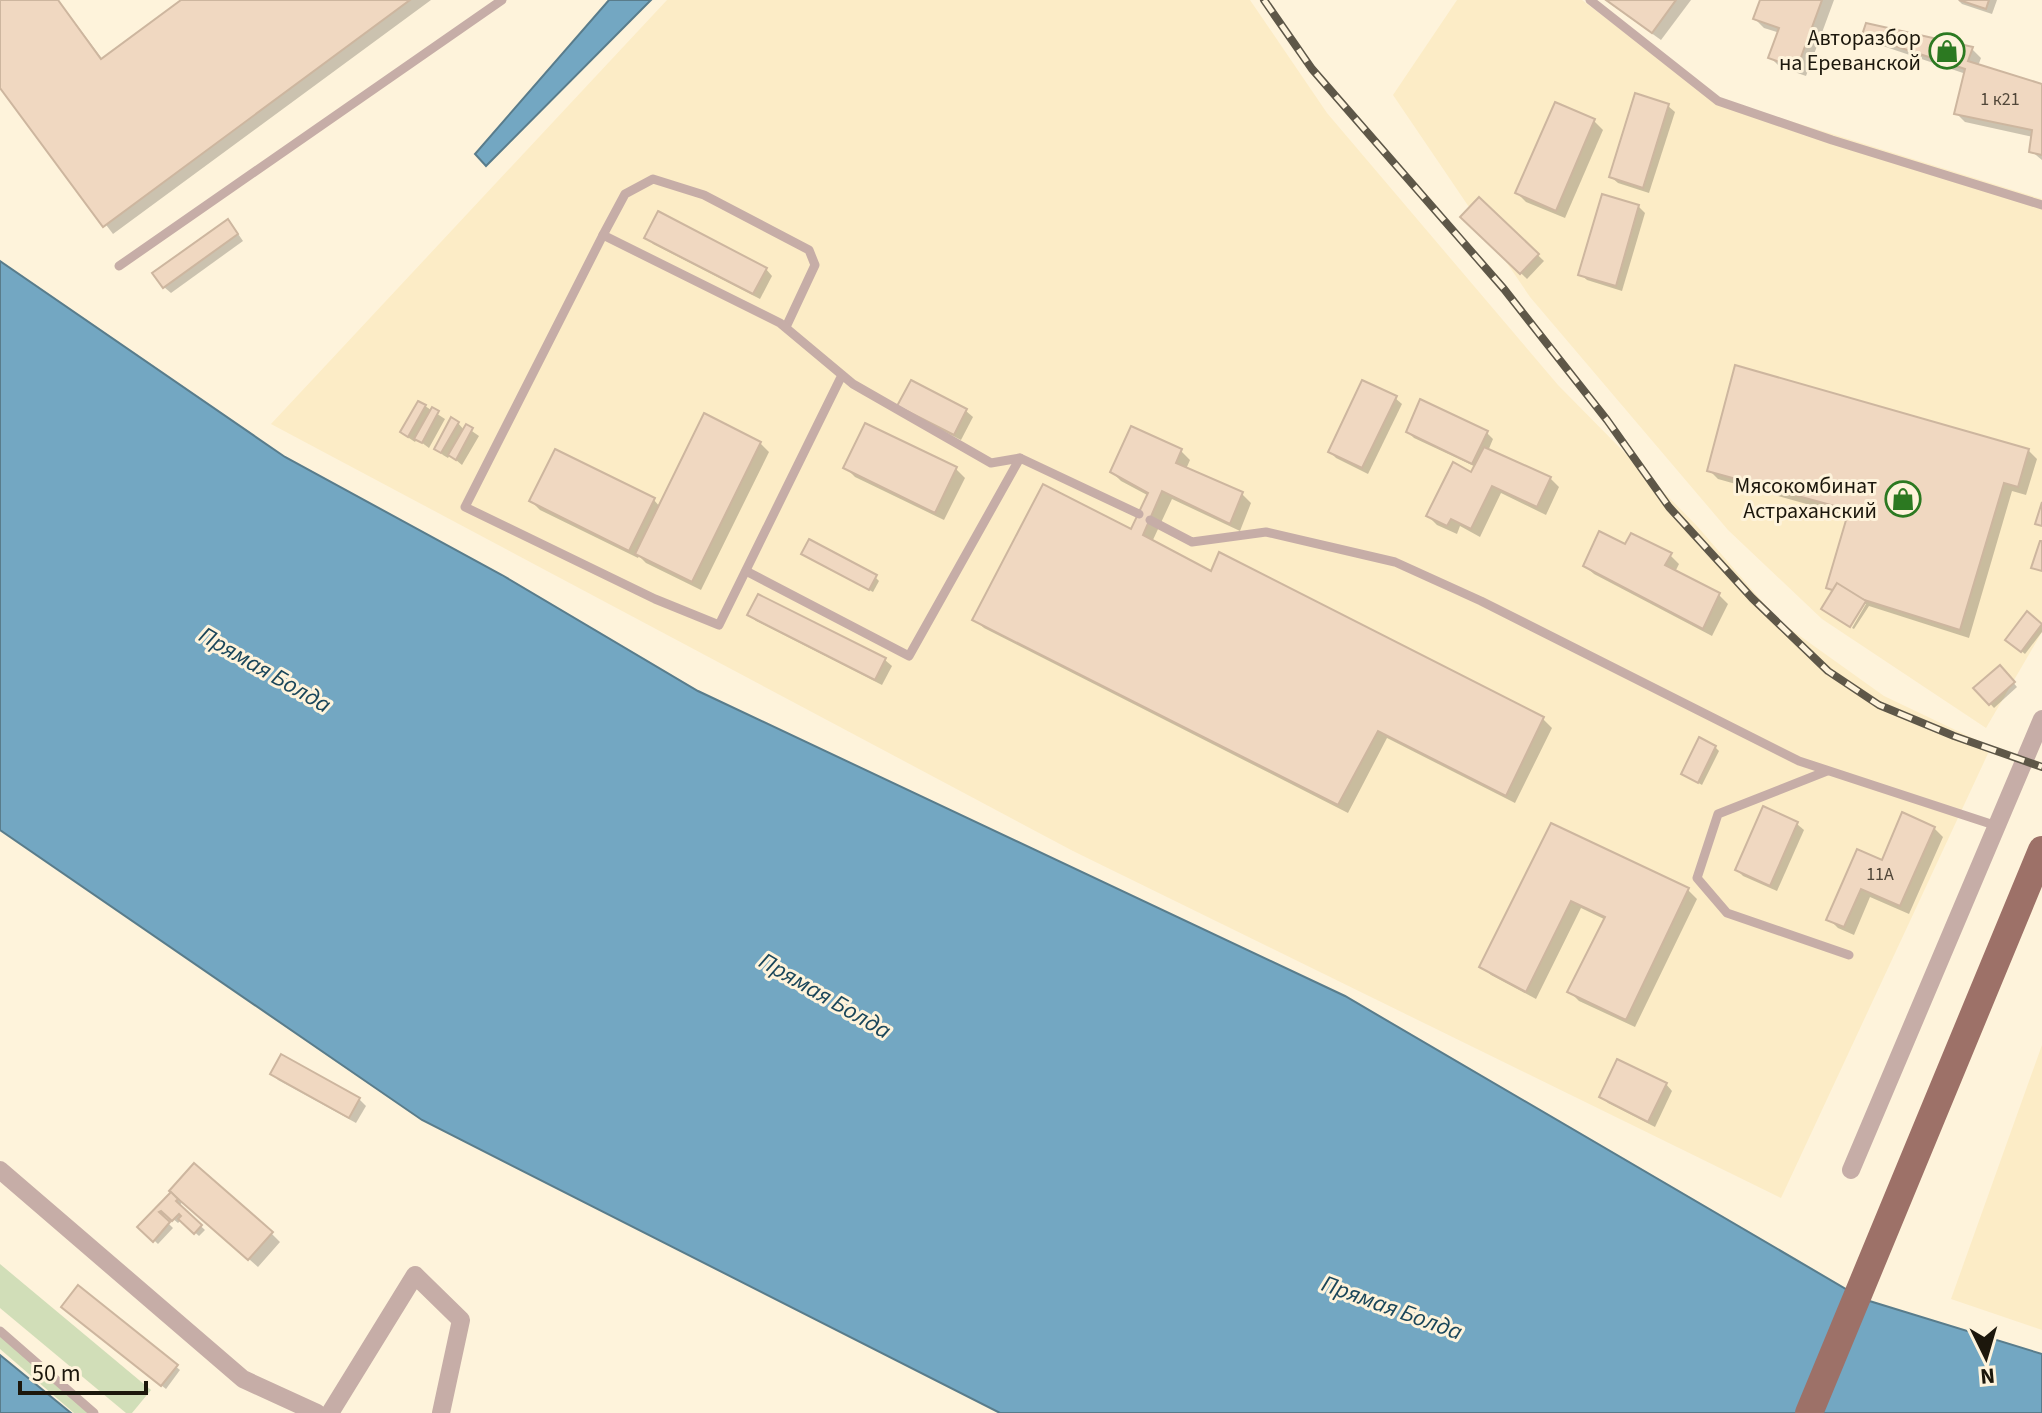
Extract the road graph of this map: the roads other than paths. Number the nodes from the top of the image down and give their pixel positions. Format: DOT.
graph roads {
  1 [pos="502,0"];
  2 [pos="1590,0"];
  3 [pos="2042,205"];
  4 [pos="603,235"];
  5 [pos="119,266"];
  6 [pos="786,327"];
  7 [pos="842,375"];
  8 [pos="1020,458"];
  9 [pos="1139,514"];
  10 [pos="1150,520"];
  11 [pos="746,571"];
  12 [pos="2042,719"];
  13 [pos="1827,771"];
  14 [pos="1997,826"];
  15 [pos="2042,850"];
  16 [pos="1849,955"];
  17 [pos="0,1170"];
  18 [pos="1851,1170"];
  19 [pos="0,1331"];
  20 [pos="94,1413"];
  21 [pos="317,1413"];
  22 [pos="330,1413"];
  23 [pos="441,1413"];
  24 [pos="1809,1413"];
  1 -- 5 [label="lane"];
  2 -- 3 [label="lane"];
  4 -- 6 [label="lane"];
  4 -- 6 [label="lane"];
  4 -- 11 [label="lane"];
  6 -- 7 [label="lane"];
  7 -- 8 [label="lane"];
  7 -- 11 [label="lane"];
  8 -- 9 [label="lane"];
  8 -- 11 [label="lane"];
  10 -- 13 [label="lane"];
  12 -- 14 [label="street"];
  13 -- 14 [label="lane"];
  13 -- 16 [label="lane"];
  14 -- 18 [label="street"];
  15 -- 24 [label="main road"];
  17 -- 21 [label="street"];
  19 -- 20 [label="lane"];
  22 -- 23 [label="street"];
}
